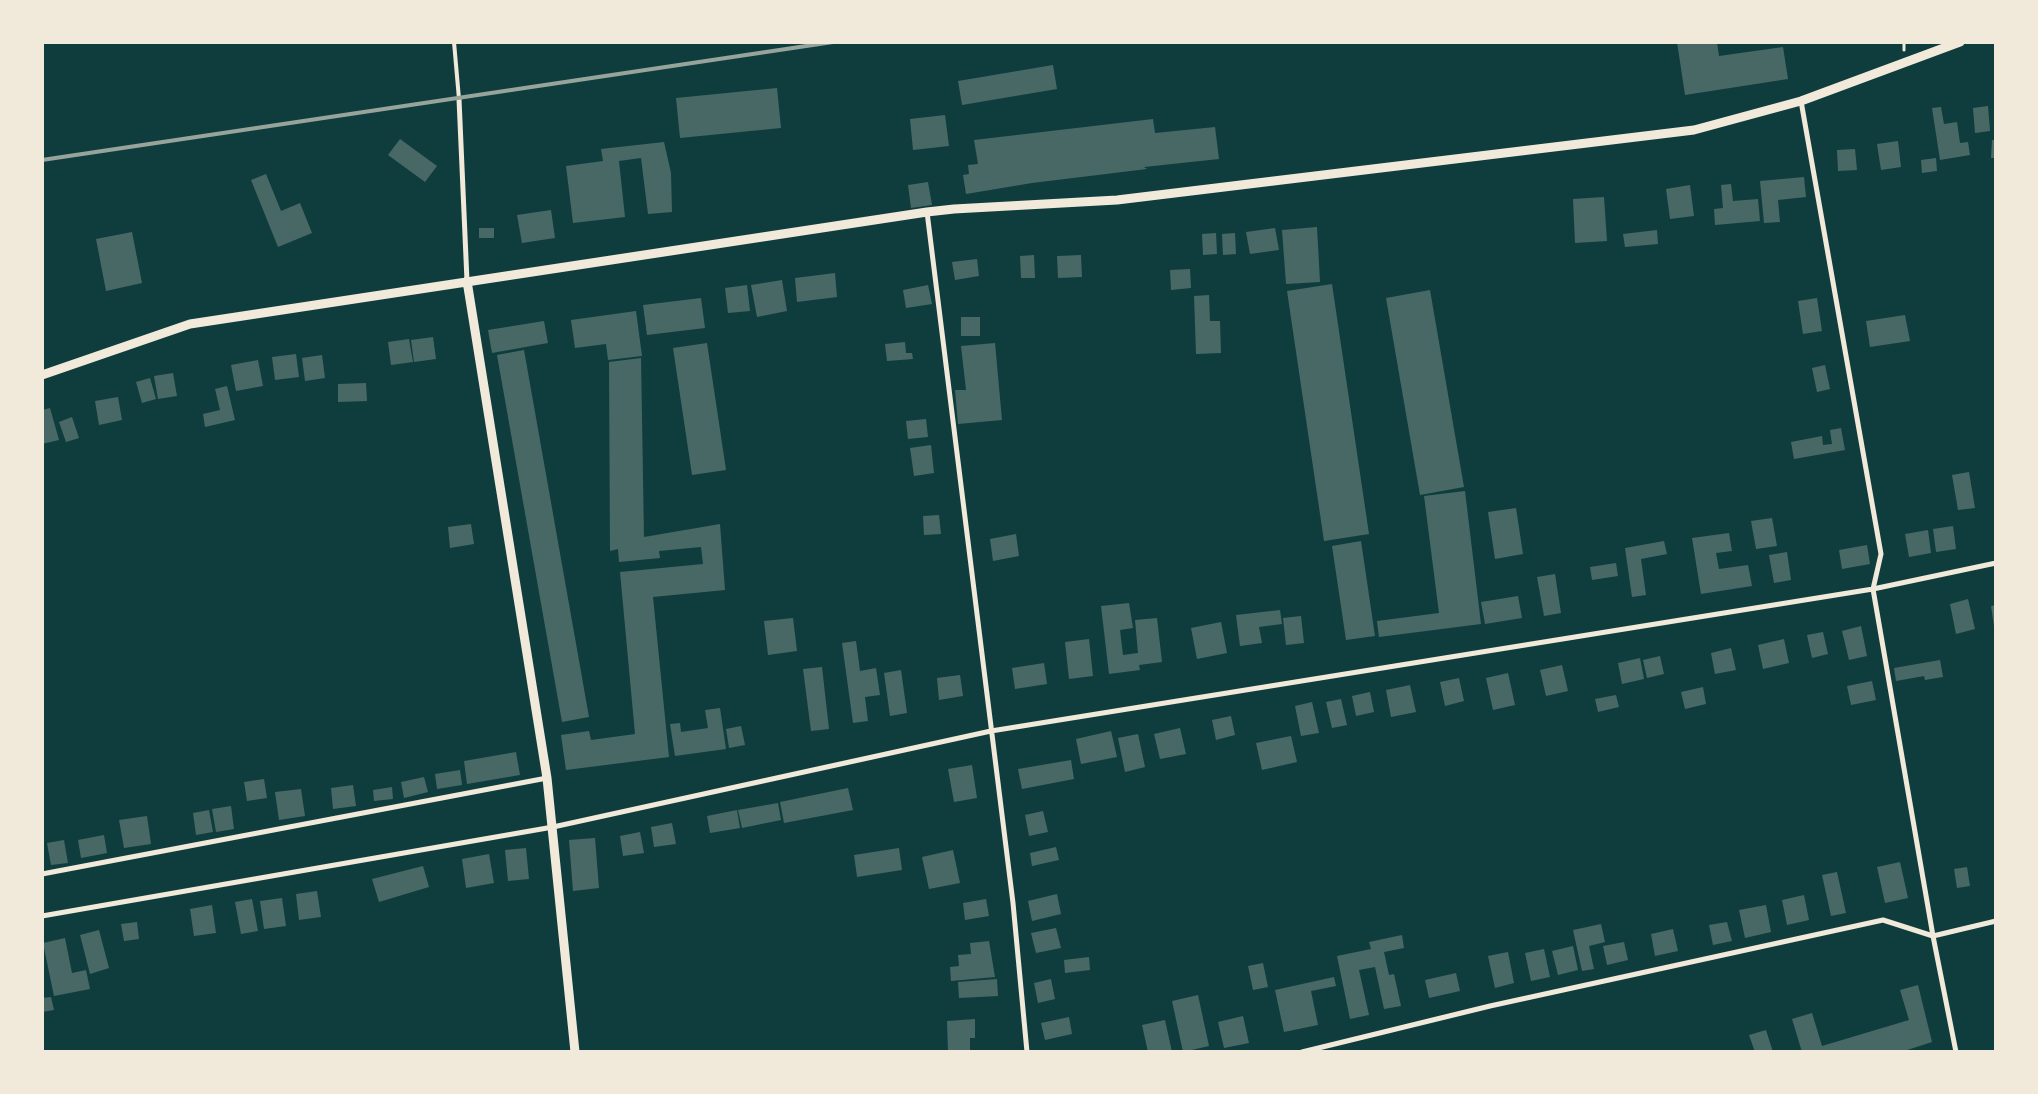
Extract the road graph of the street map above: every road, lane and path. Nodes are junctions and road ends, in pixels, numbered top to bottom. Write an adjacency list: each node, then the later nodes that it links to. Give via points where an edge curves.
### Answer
1 (454, 42): 3 (lane)
2 (1960, 42): 4 (street)
3 (459, 99): 6 (street)
4 (1801, 101): 5 (street, via 1694,130 1118,200); 9 (street, via 1881,554)
5 (927, 212): 6 (street); 10 (street)
6 (467, 280): 7 (street, via 190,324); 11 (street)
7 (42, 375)
8 (1996, 564): 9 (street)
9 (1873, 588): 10 (street); 16 (street)
10 (991, 731): 12 (street); 18 (street, via 1013,903)
11 (547, 778): 12 (street); 13 (street)
12 (553, 827): 14 (street); 17 (street)
13 (42, 874)
14 (42, 916)
15 (1996, 921): 16 (street)
16 (1933, 936): 19 (street, via 1883,920 1490,1006); 20 (street)
17 (575, 1052)
18 (1027, 1052)
19 (1302, 1052)
20 (1956, 1052)

